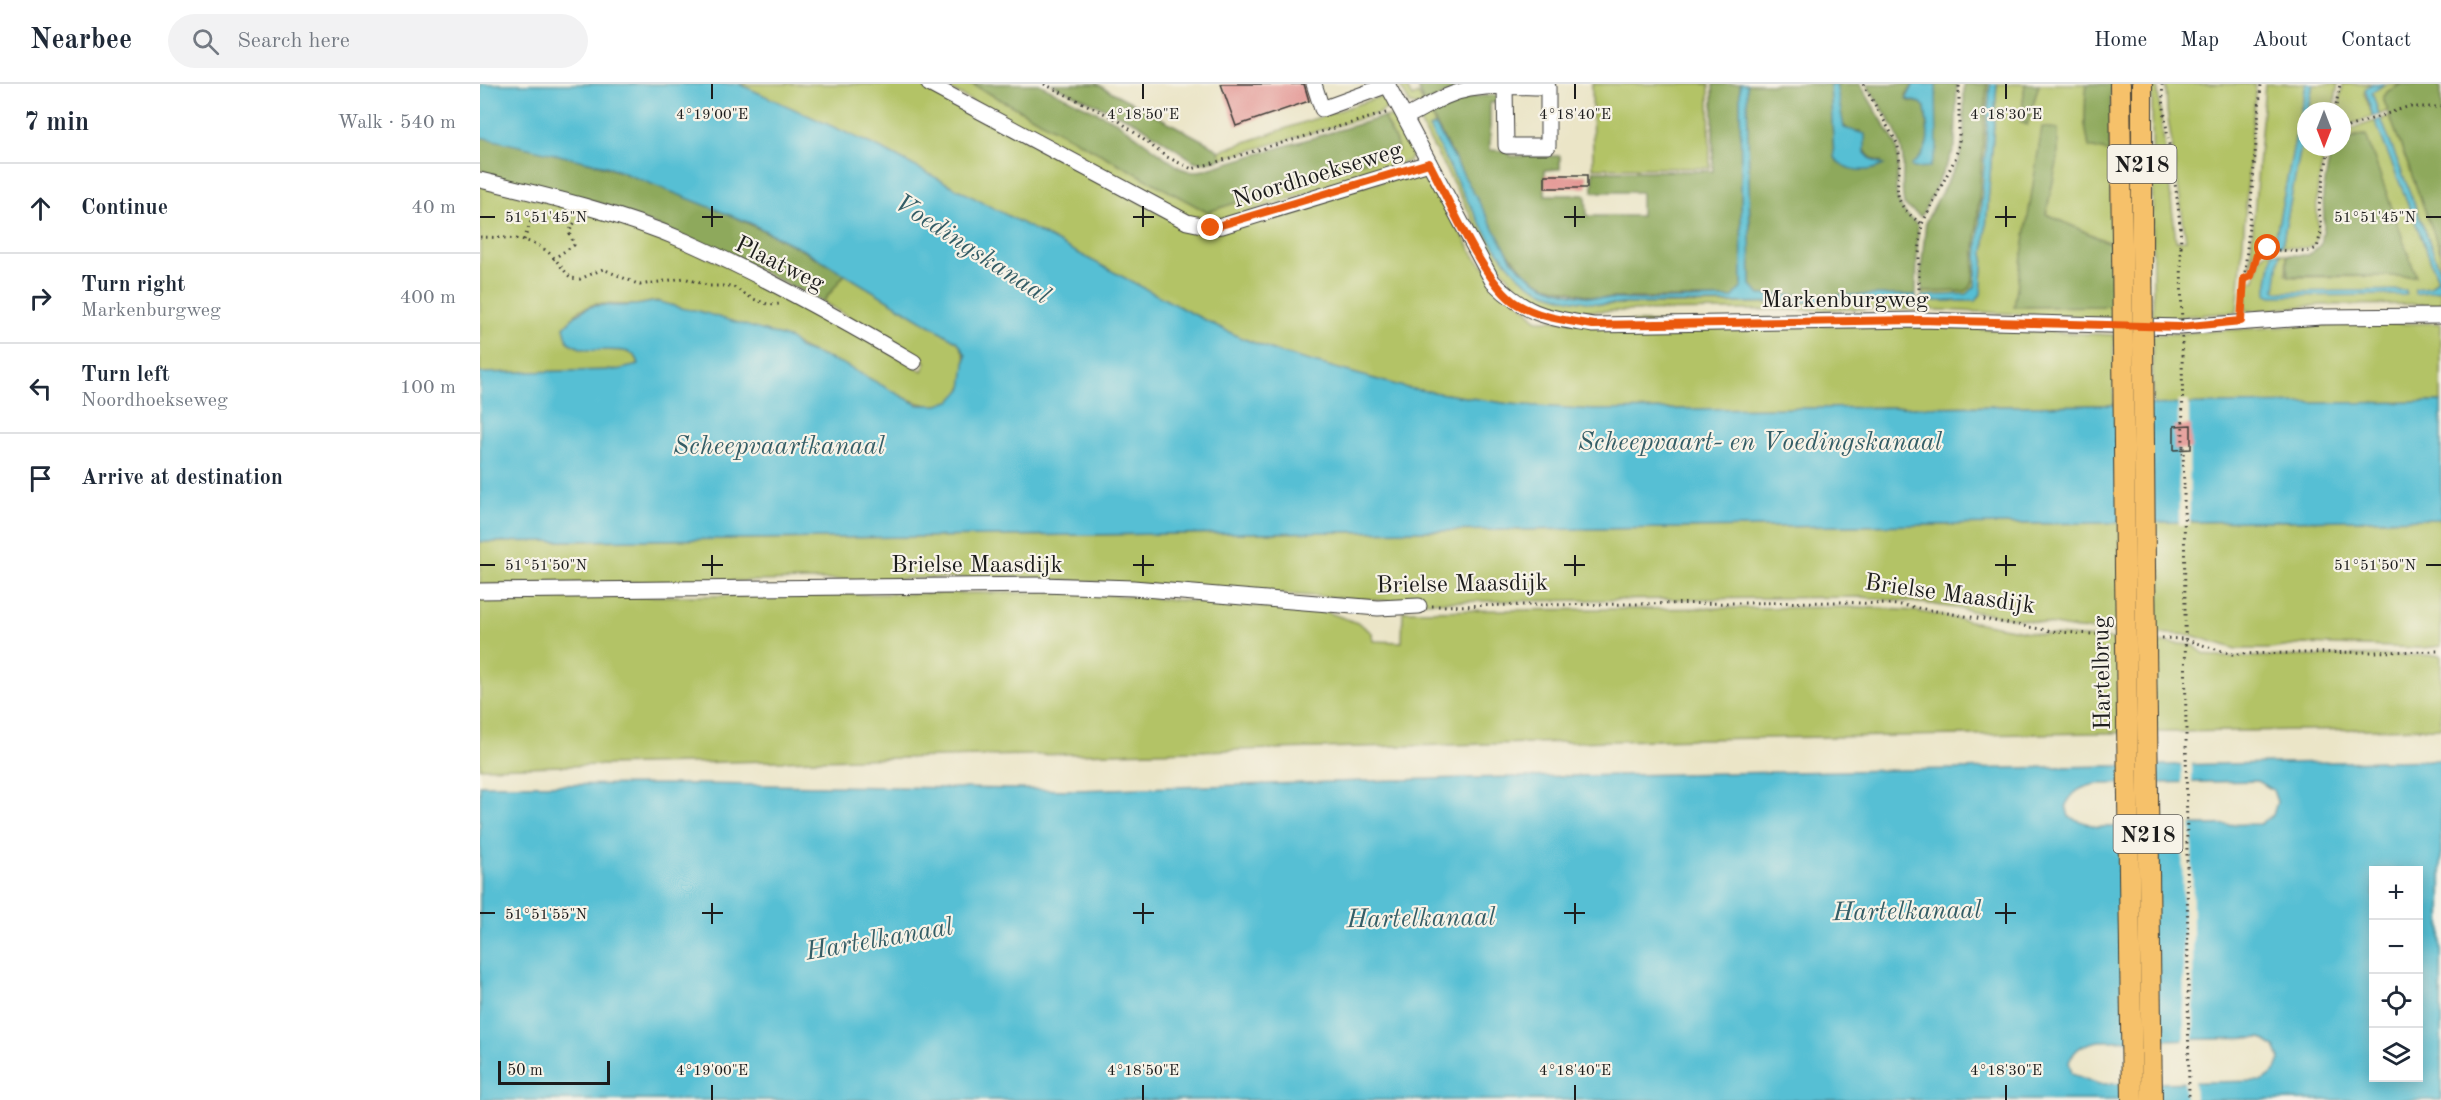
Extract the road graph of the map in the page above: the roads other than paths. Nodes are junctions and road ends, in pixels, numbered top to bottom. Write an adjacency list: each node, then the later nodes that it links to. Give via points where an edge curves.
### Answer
1 (929, 84): 8 (street, Noordhoekseweg, via 1200,226 1222,226)
2 (1314, 84): 5 (street, via 1322,109)
3 (2120, 84): 14 (main road, Hartelbrug / N218, bridge)
4 (2142, 84): 15 (main road, Hartelbrug / N218, bridge)
5 (1388, 85): 7 (street, Markenburgweg)
6 (1505, 87): 6 (street, via 1506,147 1548,146 1548,87); 7 (street, via 1459,91)
7 (1403, 113): 8 (street, Markenburgweg)
8 (1429, 163): 10 (street, Markenburgweg, via 1493,282 1515,303 1543,316 1593,325 1920,320 2180,327 2321,317)
9 (480, 180): 11 (street, Plaatweg, via 588,208 683,241 793,294)
10 (2441, 316)
11 (914, 362)
12 (480, 591): 13 (street, Brielse Maasdijk, via 1041,585 1133,588 1378,608)
13 (1419, 606)
14 (2132, 1100)
15 (2152, 1100)

